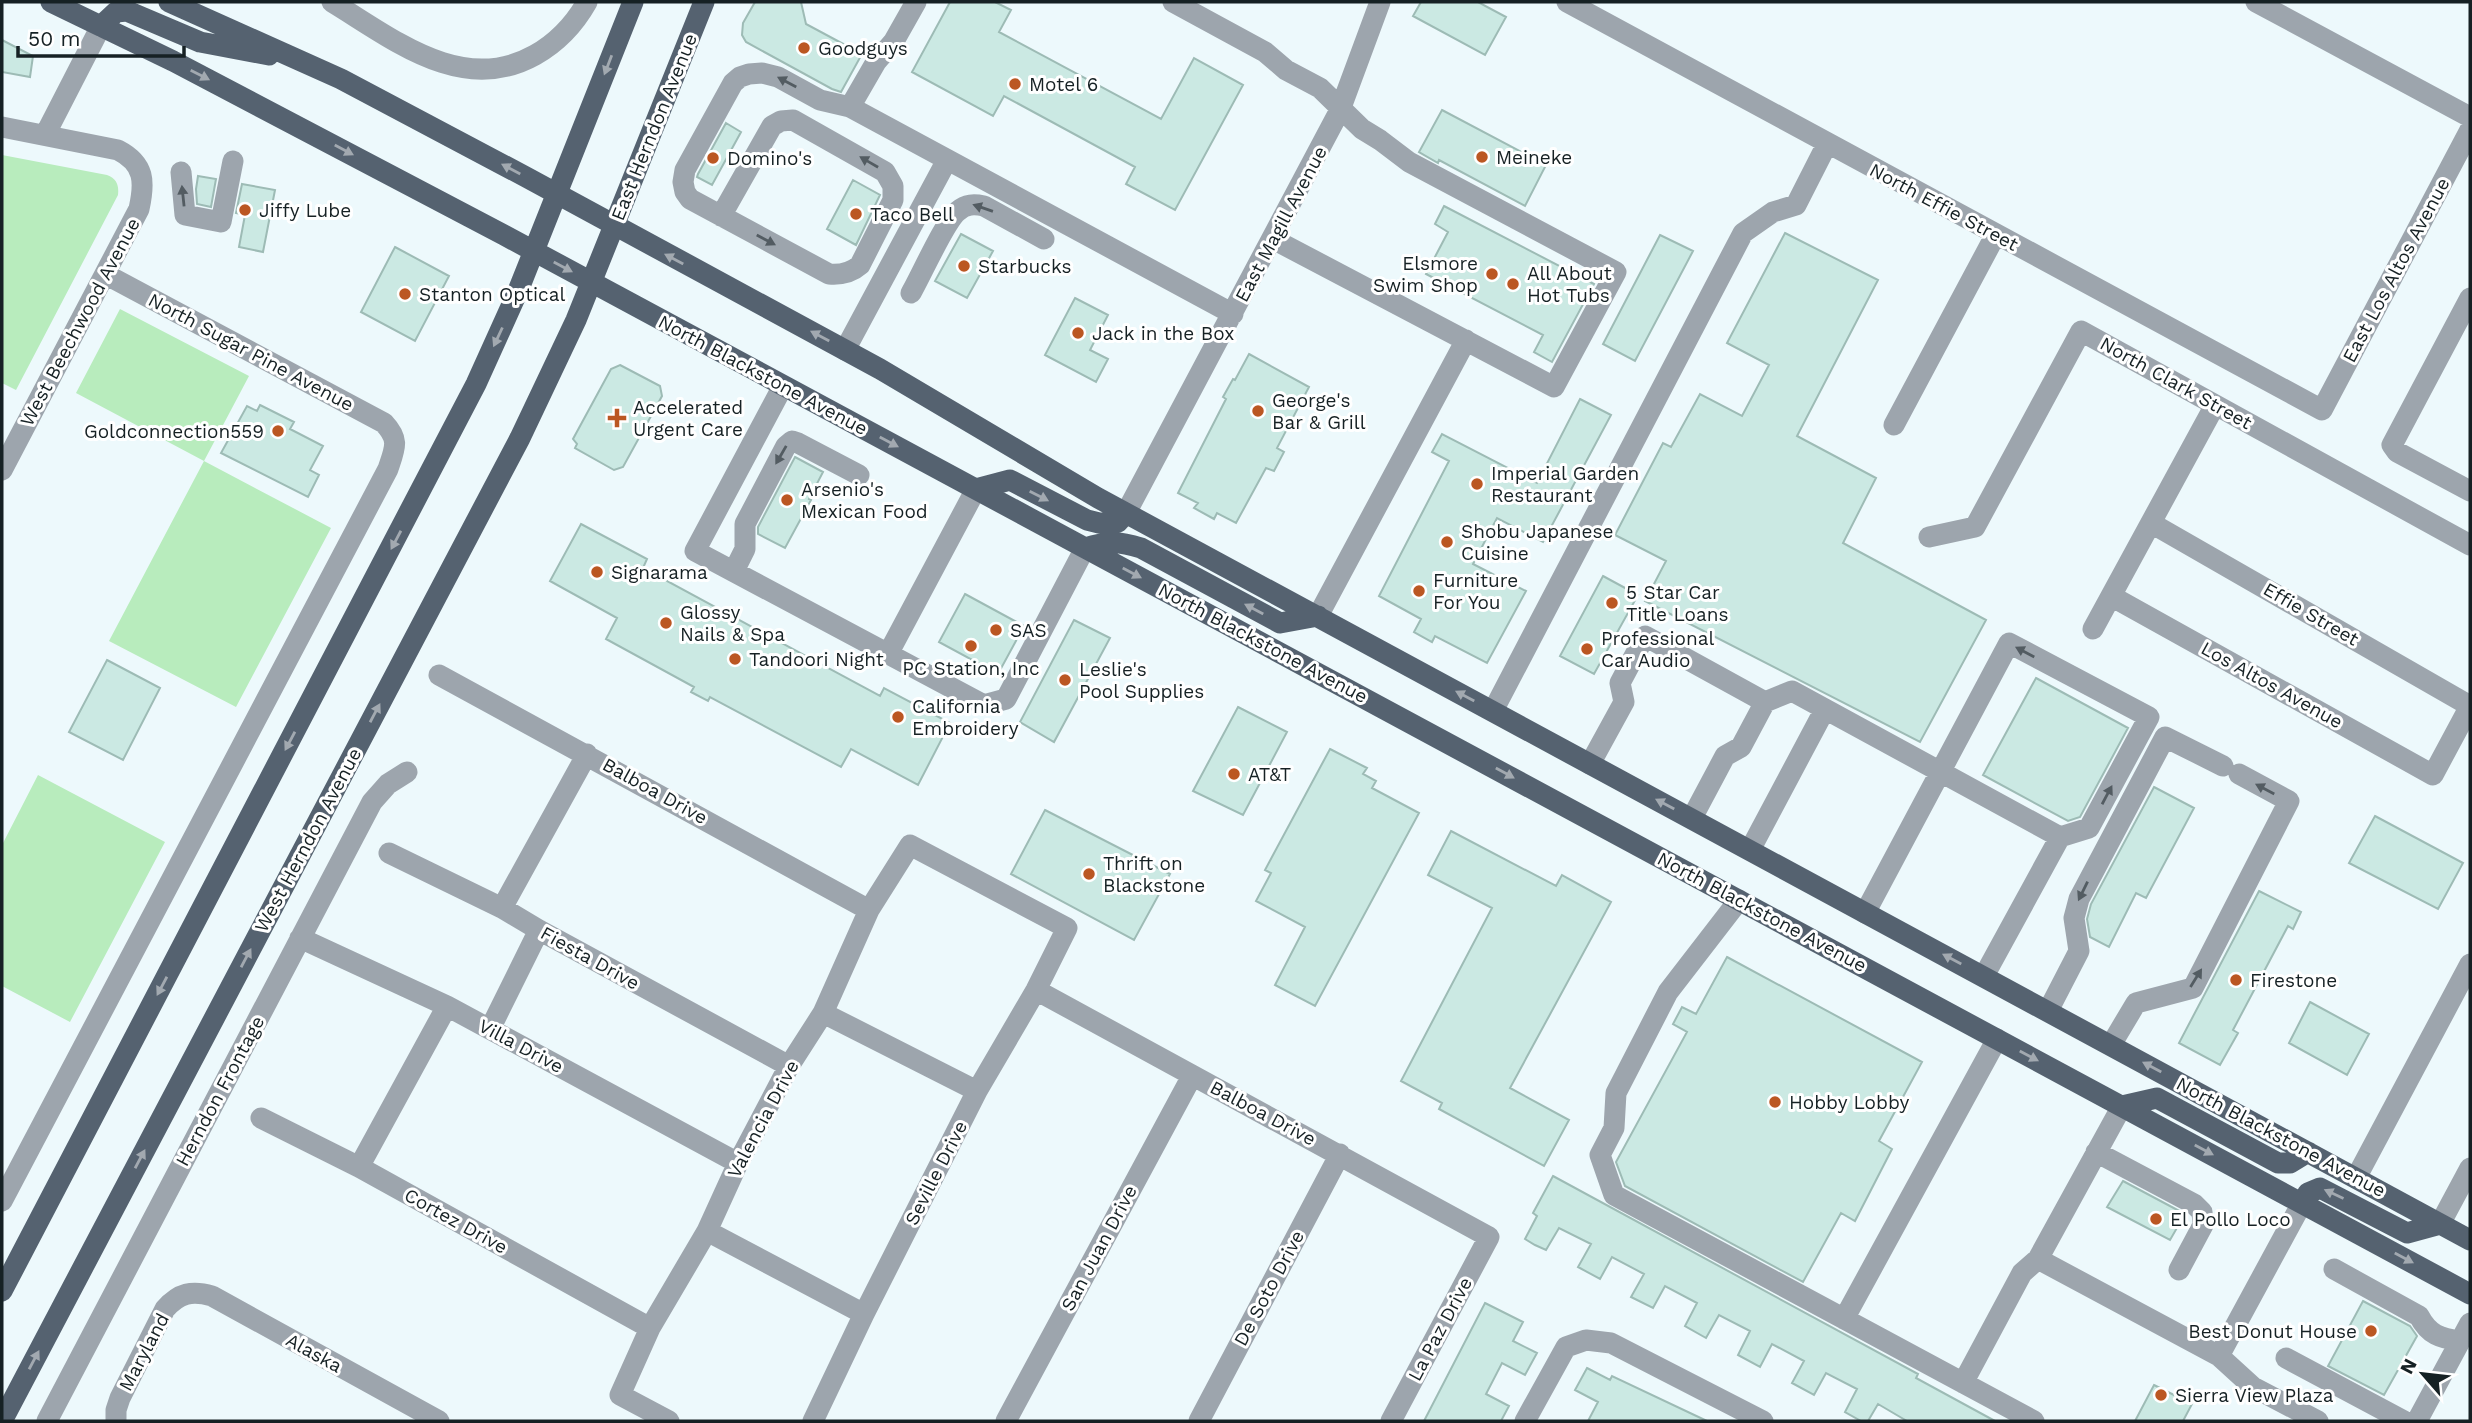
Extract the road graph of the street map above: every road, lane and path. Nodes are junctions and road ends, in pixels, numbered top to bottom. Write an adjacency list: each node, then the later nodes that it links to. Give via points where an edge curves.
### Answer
1 (51, 2): 12 (main road, North Blackstone Avenue)
2 (169, 2): 13 (main road, North Blackstone Avenue)
3 (332, 2): 11 (street, via 438,63 484,70 505,68 551,46 568,31)
4 (633, 2): 24 (main road, one-way to 24)
5 (704, 2): 26 (main road, East Herndon Avenue)
6 (916, 2): 14 (street)
7 (1173, 2): 15 (street, via 1265,52 1286,70 1320,88)
8 (1380, 2): 15 (street, East Magill Avenue)
9 (1567, 2): 20 (street, North Effie Street)
10 (2256, 2): 16 (street)
11 (586, 3)
12 (100, 26): 13 (main road, via 116,12 127,11 200,42); 19 (street); 30 (main road, North Blackstone Avenue, one-way to 30)
13 (305, 62): 24 (main road, North Blackstone Avenue, one-way to 13)
14 (850, 107): 21 (street); 25 (street, one-way to 25, via 820,100 762,73 733,83 683,176 690,199)
15 (1340, 110): 29 (street, East Magill Avenue); 37 (street, via 1409,162 1616,272 1554,387)
16 (2470, 117)
17 (2, 127): 19 (street)
18 (2470, 130): 41 (street, East Los Altos Avenue)
19 (45, 135): 32 (street, West Beechwood Avenue, via 118,150 133,158 140,170 144,191 139,209)
20 (1827, 144): 27 (street, North Effie Street); 61 (street, via 1796,205 1773,212 1743,233)
21 (947, 160): 36 (street); 38 (street)
22 (233, 161): 23 (street, one-way to 23, via 221,222 185,215)
23 (181, 172)
24 (556, 194): 26 (main road, North Blackstone Avenue); 30 (main road)
25 (721, 216): 25 (street, one-way to 25, via 830,274 838,274 860,265 893,200 893,186 885,172 793,120 776,123)
26 (614, 226): 31 (main road, East Herndon Avenue); 38 (main road, North Blackstone Avenue, one-way to 26)
27 (1996, 234): 41 (street, North Effie Street); 42 (street)
28 (1044, 239): 34 (street, one-way to 34, via 984,206 967,205 952,217)
29 (1273, 239): 36 (street, East Magill Avenue); 37 (street)
30 (534, 251): 33 (main road, North Blackstone Avenue, one-way to 33); 107 (main road, one-way to 107, via 444,448)
31 (603, 253): 33 (main road, West Herndon Avenue)
32 (105, 274): 43 (street, West Beechwood Avenue); 98 (street, North Sugar Pine Avenue, via 384,423 394,433 395,447 388,469)
33 (591, 282): 39 (main road, North Blackstone Avenue); 118 (main road, West Herndon Avenue, one-way to 33, via 520,438)
34 (911, 293)
35 (2470, 298): 46 (street, via 2392,445)
36 (1233, 314): 47 (street, East Magill Avenue)
37 (1466, 341): 54 (street)
38 (845, 350): 47 (main road, North Blackstone Avenue)
39 (783, 386): 45 (main road, North Blackstone Avenue, one-way to 45); 52 (street, via 695,551)
40 (2215, 405): 48 (street); 49 (street, North Clark Street, via 2081,331 1975,527); 50 (street, North Clark Street)
41 (2322, 410)
42 (1894, 425)
43 (2, 470)
44 (859, 475): 52 (street, one-way to 52, via 792,441 745,524 745,549)
45 (976, 489): 47 (main road, one-way to 47, via 1010,481 1099,523 1118,522); 51 (main road, North Blackstone Avenue); 56 (street)
46 (2470, 491)
47 (1126, 513): 54 (main road, North Blackstone Avenue)
48 (2151, 523): 53 (street); 59 (street, Effie Street)
49 (1929, 537)
50 (2470, 545)
51 (1085, 548): 54 (main road, one-way to 51, via 1280,623 1141,548 1107,541); 56 (street, via 1006,699 984,705); 70 (main road, North Blackstone Avenue, one-way to 70)
52 (734, 571): 56 (street)
53 (2111, 596): 55 (street); 59 (street, Los Altos Avenue, via 2433,775)
54 (1318, 616): 61 (main road, North Blackstone Avenue, one-way to 54)
55 (2093, 629)
56 (888, 654)
57 (439, 675): 62 (street, Balboa Drive)
58 (1765, 702): 60 (street, via 1792,691); 63 (street, via 1645,636 1620,683 1624,702); 66 (street, via 1741,747 1725,756)
59 (2470, 706)
60 (1825, 709): 65 (street); 68 (street)
61 (1493, 711): 63 (main road, North Blackstone Avenue)
62 (587, 754): 71 (street); 72 (street, Balboa Drive)
63 (1590, 764): 66 (main road, North Blackstone Avenue, one-way to 63)
64 (407, 772): 76 (street, Herndon Frontage, via 372,802)
65 (1941, 772): 67 (street); 67 (street, one-way to 65, via 2089,828 2148,717 2009,643); 73 (street)
66 (1692, 818): 68 (main road, North Blackstone Avenue)
67 (2060, 837): 78 (street)
68 (1750, 850): 73 (main road, North Blackstone Avenue)
69 (389, 853): 71 (street, Fiesta Drive)
70 (1739, 900): 84 (main road, North Blackstone Avenue); 111 (street, via 1668,992 1616,1093 1614,1128 1600,1155 1614,1195)
71 (502, 908): 75 (street, Fiesta Drive)
72 (869, 910): 74 (street, Valencia Drive, via 910,845); 82 (street, Valencia Drive)
73 (1866, 913): 78 (main road, North Blackstone Avenue, one-way to 73)
74 (1067, 928): 79 (street, Seville Drive)
75 (539, 930): 83 (street); 86 (street, Fiesta Drive)
76 (300, 938): 80 (street, Villa Drive); 119 (street, Herndon Frontage)
77 (2470, 964): 97 (street)
78 (1984, 976): 81 (main road, North Blackstone Avenue)
79 (1036, 990): 87 (street, Balboa Drive); 88 (street, Seville Drive)
80 (447, 1006): 83 (street, Villa Drive); 95 (street)
81 (2048, 1011): 85 (main road, North Blackstone Avenue); 85 (street, one-way to 81, via 2136,1003 2193,988 2289,802 2165,737 2079,899 2074,918 2079,951)
82 (823, 1013): 86 (street, Valencia Drive); 88 (street)
83 (490, 1028): 94 (street, Villa Drive)
84 (1997, 1039): 89 (main road, North Blackstone Avenue, one-way to 89); 111 (street)
85 (2111, 1045): 92 (main road, North Blackstone Avenue, one-way to 85)
86 (789, 1066): 94 (street, Valencia Drive)
87 (1192, 1076): 93 (street, Balboa Drive); 124 (street, San Juan Drive)
88 (977, 1091): 110 (street, Seville Drive)
89 (2122, 1106): 91 (street); 92 (main road, via 2157,1098 2278,1163 2290,1164); 99 (main road, North Blackstone Avenue, one-way to 99)
90 (261, 1118): 95 (street, Cortez Drive)
91 (2096, 1152): 104 (street); 106 (street, via 2202,1212 2203,1225)
92 (2308, 1152): 97 (main road, North Blackstone Avenue)
93 (1340, 1154): 102 (street, Balboa Drive); 125 (street, De Soto Drive)
94 (738, 1163): 101 (street, Valencia Drive)
95 (359, 1167): 112 (street, Cortez Drive)
96 (2470, 1168): 100 (street)
97 (2356, 1178): 100 (main road, North Blackstone Avenue)
98 (2, 1201)
99 (2302, 1203): 100 (main road, one-way to 99, via 2407,1233 2320,1188 2308,1193); 109 (main road, North Blackstone Avenue, one-way to 109); 114 (street)
100 (2440, 1224): 103 (main road, North Blackstone Avenue)
101 (707, 1231): 110 (street); 112 (street, Valencia Drive)
102 (1489, 1237): 126 (street, La Paz Drive)
103 (2470, 1240)
104 (2038, 1259): 114 (street); 116 (street, via 2022,1273)
105 (2334, 1269): 113 (street, via 2419,1316 2436,1336)
106 (2179, 1270)
107 (2, 1291)
108 (186, 1293): 120 (street, Maryland, via 165,1309 120,1398); 121 (street, Alaska, via 212,1296)
109 (2470, 1294)
110 (864, 1314): 123 (street, Seville Drive)
111 (1844, 1319): 116 (street)
112 (650, 1328): 122 (street, Valencia Drive, via 620,1395)
113 (2465, 1332): 131 (street)
114 (2219, 1356): 129 (street, via 2253,1387)
115 (2286, 1358): 130 (street)
116 (1963, 1383): 128 (street)
117 (1755, 1419): 127 (street, via 1611,1343 1586,1340 1566,1347)
118 (2, 1420)
119 (47, 1421)
120 (116, 1421)
121 (439, 1421)
122 (669, 1421)
123 (814, 1421)
124 (1006, 1421)
125 (1199, 1421)
126 (1391, 1421)
127 (1525, 1421)
128 (2034, 1421)
129 (2318, 1421)
130 (2404, 1421)
131 (2417, 1421)

